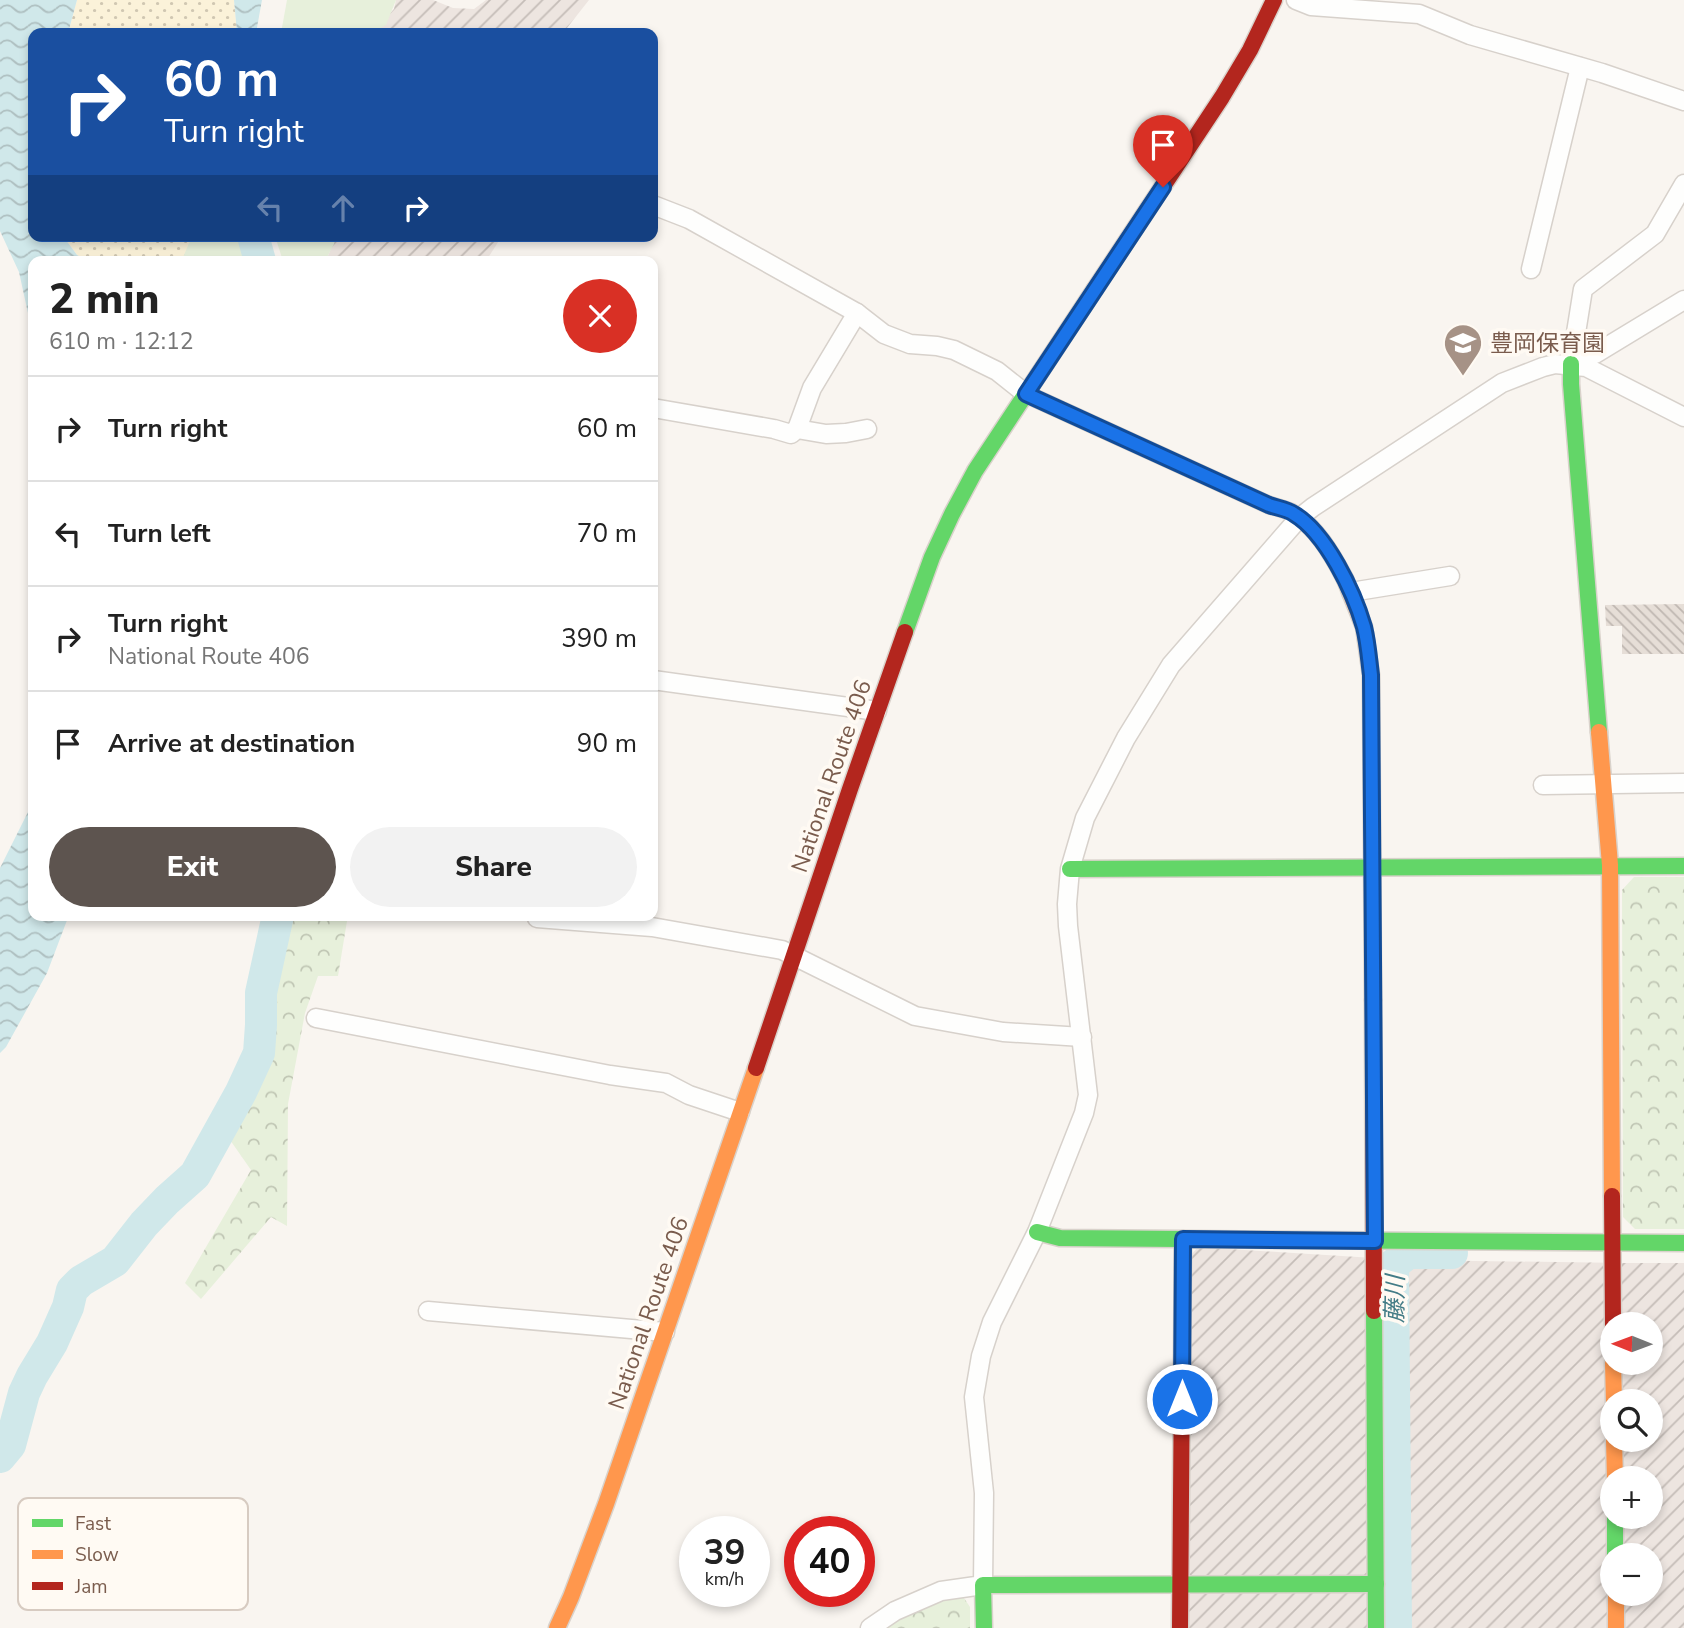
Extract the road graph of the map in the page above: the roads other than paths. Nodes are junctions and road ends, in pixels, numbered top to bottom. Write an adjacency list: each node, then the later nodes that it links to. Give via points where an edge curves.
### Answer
1 (1274, 0): 11 (main road, National Route 406, via 1222,97)
2 (1296, 0): 3 (street, via 1311,6 1419,14 1470,35)
3 (1580, 67): 4 (street); 7 (street)
4 (1684, 101)
5 (1684, 184): 10 (street, via 1654,234 1583,289)
6 (658, 207): 9 (street, via 689,219)
7 (1531, 269)
8 (1684, 300): 10 (street)
9 (857, 313): 11 (street, via 898,340 954,350 986,365); 14 (street, via 812,388)
10 (1571, 364): 13 (street, via 1586,367); 16 (street, via 1543,367 1502,383); 21 (main road)
11 (1026, 394): 16 (main road); 20 (main road, National Route 406, via 952,514)
12 (658, 409): 14 (street, via 792,435)
13 (1684, 417)
14 (797, 429): 15 (street, via 826,434)
15 (867, 429)
16 (1299, 518): 18 (main road, via 1329,551); 27 (street, via 1171,665 1126,738 1086,818)
17 (1450, 576): 18 (street)
18 (1351, 593): 26 (main road, via 1364,628 1371,675)
19 (658, 681): 20 (street)
20 (877, 711): 29 (main road, National Route 406)
21 (1603, 783): 22 (street); 23 (street); 24 (main road)
22 (1684, 783)
23 (1543, 785)
24 (1610, 865): 25 (main road); 26 (main road); 36 (main road)
25 (1684, 866)
26 (1372, 868): 27 (main road); 35 (main road)
27 (1070, 869): 31 (street, via 1068,926)
28 (575, 921): 29 (street, via 652,927)
29 (795, 956): 31 (street, via 915,1016 1003,1032); 32 (main road, National Route 406)
30 (316, 1018): 32 (street, via 666,1083)
31 (1082, 1038): 33 (street, via 1088,1095 1084,1113)
32 (740, 1112): 40 (main road, National Route 406)
33 (1037, 1231): 34 (main road, via 1060,1238); 42 (street, via 992,1322 974,1397 984,1493)
34 (1183, 1239): 35 (main road); 43 (main road)
35 (1375, 1241): 36 (main road); 41 (main road)
36 (1612, 1243): 37 (main road); 39 (main road)
37 (1684, 1243)
38 (428, 1311): 40 (street)
39 (1613, 1312)
40 (665, 1332): 45 (main road, National Route 406)
41 (1376, 1584): 43 (main road); 49 (main road)
42 (983, 1585): 43 (main road); 46 (street, via 941,1591 895,1611); 47 (main road)
43 (1180, 1585): 48 (main road)
44 (1616, 1606): 50 (main road)
45 (557, 1628)
46 (870, 1628)
47 (984, 1628)
48 (1181, 1628)
49 (1376, 1628)
50 (1616, 1628)

